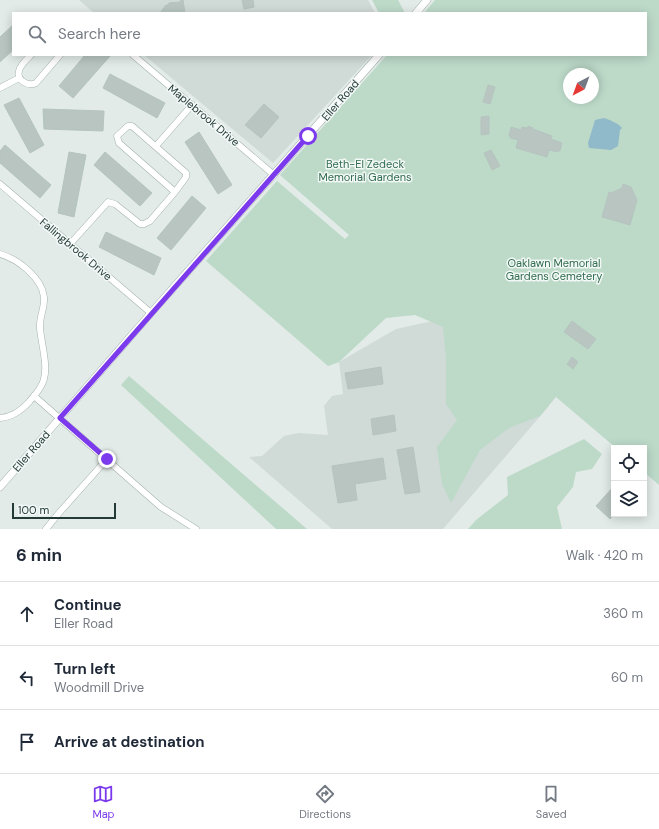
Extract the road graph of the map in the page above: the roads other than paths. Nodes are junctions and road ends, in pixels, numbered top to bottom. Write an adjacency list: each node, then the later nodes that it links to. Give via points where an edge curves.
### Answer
1 (427, 0): 2 (street)
2 (417, 12)
3 (30, 56): 7 (street, via 19,69)
4 (58, 56): 7 (street, via 36,83 28,84)
5 (134, 56): 9 (street, Maplebrook Drive)
6 (378, 56): 11 (street, Eller Road)
7 (19, 78): 8 (street)
8 (0, 88)
9 (192, 105): 10 (street); 11 (street, Maplebrook Drive)
10 (156, 146): 13 (street, via 186,175); 13 (street, via 132,126 128,126 117,136 119,143)
11 (274, 175): 16 (street, Eller Road)
12 (0, 184): 14 (street, Fallingbrook Drive)
13 (175, 192): 14 (street, via 150,221 144,224 136,222 115,204 108,202)
14 (70, 244): 16 (street, Fallingbrook Drive)
15 (0, 254): 17 (street, via 19,263 39,283 44,298 39,326 45,371 43,383)
16 (151, 313): 19 (street, Eller Road)
17 (34, 396): 18 (street, via 17,412); 19 (street)
18 (0, 418)
19 (60, 418): 20 (street); 21 (street, Eller Road)
20 (107, 459): 22 (street); 23 (street, via 161,507)
21 (0, 487)
22 (46, 529)
23 (196, 529)

